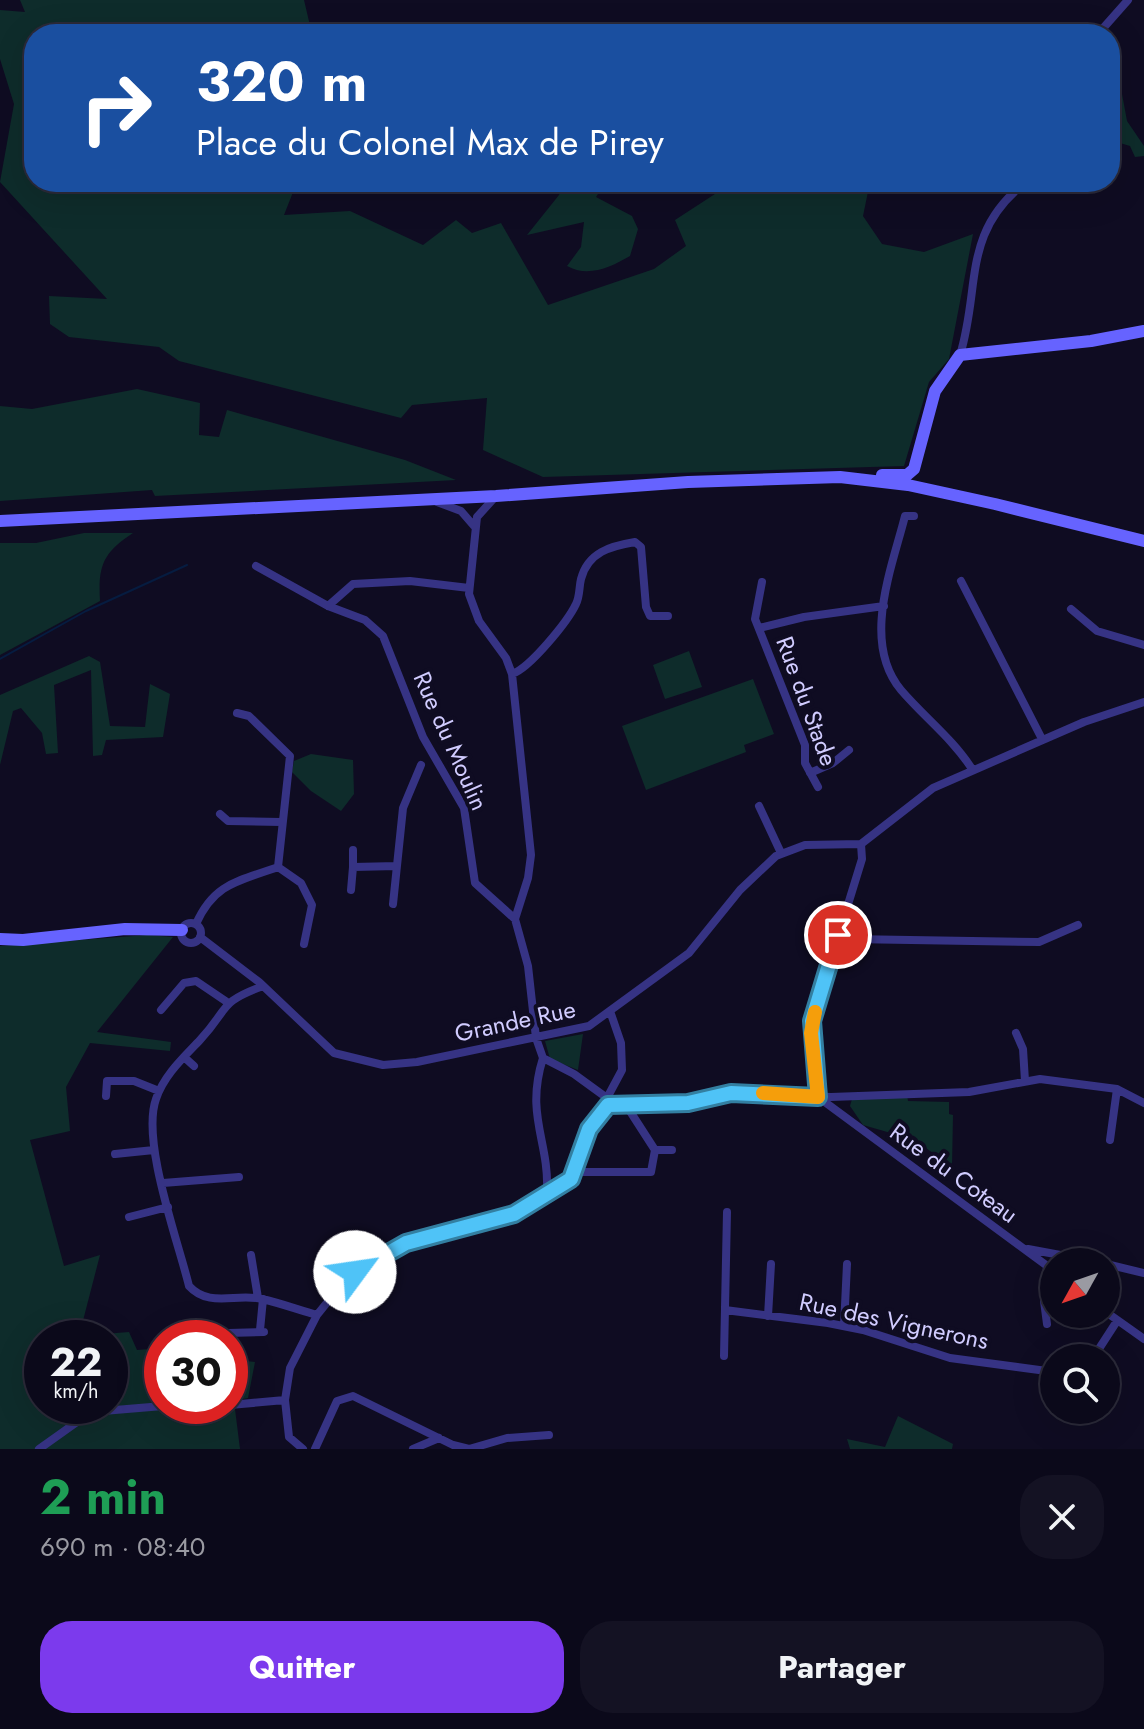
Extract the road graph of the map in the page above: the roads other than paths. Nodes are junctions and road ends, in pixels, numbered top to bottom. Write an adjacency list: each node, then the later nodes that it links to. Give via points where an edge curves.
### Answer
1 (1128, 0): 2 (street)
2 (1107, 24)
3 (1013, 192): 5 (street, via 980,242)
4 (1144, 331): 5 (main road)
5 (960, 355): 6 (main road, via 935,391 910,473)
6 (840, 477): 8 (main road); 13 (main road, via 908,485)
7 (481, 496): 8 (main road); 9 (main road); 12 (street, via 474,509)
8 (496, 496): 12 (street, via 479,512)
9 (424, 499): 11 (main road); 12 (street, via 461,511)
10 (914, 516): 19 (street, via 905,516)
11 (0, 521)
12 (474, 528): 17 (street)
13 (1144, 541)
14 (256, 566): 18 (street, Rue du Moulin)
15 (961, 581): 27 (street)
16 (762, 582): 22 (street, via 755,610)
17 (469, 588): 18 (street, via 410,581 353,584); 24 (street, via 479,621)
18 (328, 606): 44 (street, Rue du Moulin, via 365,620 383,636 423,737 464,808 475,883)
19 (884, 606): 22 (street); 30 (street, via 883,647 894,680)
20 (1071, 609): 23 (street, via 1097,631)
21 (668, 616): 24 (street, via 650,616 646,607 641,547 635,542 611,546 585,567 570,613 537,654)
22 (759, 628): 31 (street, Rue du Stade, via 805,745)
23 (1144, 645)
24 (512, 674): 44 (street, via 531,855)
25 (1144, 702): 27 (street)
26 (237, 713): 35 (street, via 249,716 290,756)
27 (1042, 739): 30 (street)
28 (849, 750): 31 (street)
29 (421, 765): 39 (street, via 403,808)
30 (972, 769): 36 (street, via 924,793)
31 (810, 773): 32 (street, Rue du Stade)
32 (818, 787)
33 (759, 806): 38 (street)
34 (220, 814): 35 (street, via 228,821)
35 (281, 822): 40 (street)
36 (861, 844): 38 (street, Grande Rue, via 805,845); 48 (street, via 862,859)
37 (353, 850): 41 (street)
38 (781, 853): 55 (street, Grande Rue, via 740,890 701,942)
39 (397, 866): 41 (street); 43 (street)
40 (278, 867): 45 (street, via 220,890 205,903); 51 (street, via 301,883 312,905)
41 (353, 867): 42 (street)
42 (351, 890)
43 (393, 904)
44 (515, 919): 57 (street, via 528,966)
45 (196, 924): 47 (street, via 187,923); 49 (street)
46 (1078, 925): 48 (street, via 1039,942)
47 (182, 930): 49 (street, via 190,942); 50 (main road, via 94,930)
48 (838, 935): 61 (street, via 812,1021)
49 (200, 937): 52 (street, Grande Rue)
50 (0, 939)
51 (304, 944)
52 (263, 986): 53 (street); 57 (street, Grande Rue, via 321,1045 368,1063 417,1062)
53 (227, 1002): 54 (street, via 196,981 184,983); 58 (street)
54 (161, 1010)
55 (610, 1011): 57 (street, Grande Rue, via 589,1026); 67 (street, via 621,1043 622,1070)
56 (1016, 1033): 62 (street)
57 (536, 1038): 59 (street)
58 (184, 1057): 60 (street); 64 (street)
59 (543, 1058): 67 (street, via 574,1074); 79 (street, via 535,1101)
60 (194, 1066)
61 (816, 1077): 66 (street); 68 (street, Rue du Coteau)
62 (1025, 1081): 63 (street, via 1057,1079); 68 (street, via 969,1092)
63 (1117, 1089): 69 (street); 71 (street)
64 (159, 1091): 65 (street, via 134,1081 107,1081); 72 (street)
65 (106, 1096)
66 (818, 1097): 68 (street); 70 (street, via 731,1093 681,1103)
67 (607, 1101): 70 (street); 76 (street, via 589,1129)
68 (831, 1102): 83 (street, Rue du Coteau)
69 (1144, 1103)
70 (626, 1105): 73 (street)
71 (1110, 1140)
72 (154, 1150): 75 (street); 78 (street)
73 (655, 1150): 74 (street); 76 (street, via 651,1172)
74 (672, 1150)
75 (115, 1154)
76 (576, 1172): 79 (street)
77 (239, 1177): 78 (street)
78 (163, 1183): 80 (street)
79 (547, 1190): 93 (street, via 514,1214 388,1252 355,1272)
80 (168, 1207): 82 (street); 91 (street, via 189,1286 198,1296)
81 (727, 1212): 92 (street)
82 (129, 1217)
83 (1023, 1248): 84 (street); 86 (street, Rue du Coteau)
84 (1040, 1251)
85 (251, 1255): 91 (street)
86 (1040, 1260)
87 (771, 1264): 94 (street)
88 (847, 1264): 96 (street)
89 (1120, 1267): 90 (street)
90 (1144, 1273)
91 (260, 1298): 93 (street); 97 (street, via 262,1331)
92 (725, 1310): 94 (street, Rue des Vignerons); 99 (street)
93 (317, 1315): 101 (street, via 290,1368)
94 (768, 1316): 96 (street, Rue des Vignerons)
95 (1120, 1323): 98 (street)
96 (844, 1326): 100 (street, Rue des Vignerons, via 950,1358)
97 (248, 1332)
98 (1144, 1339)
99 (724, 1356)
100 (1040, 1370)
101 (285, 1400): 102 (street); 107 (street, via 289,1437)
102 (248, 1403)
103 (144, 1408): 106 (street, via 91,1412)
104 (549, 1435): 105 (street, via 507,1438 469,1449)
105 (439, 1438): 108 (street, via 353,1396 337,1401); 109 (street)
106 (39, 1449)
107 (303, 1449)
108 (315, 1449)
109 (413, 1449)

